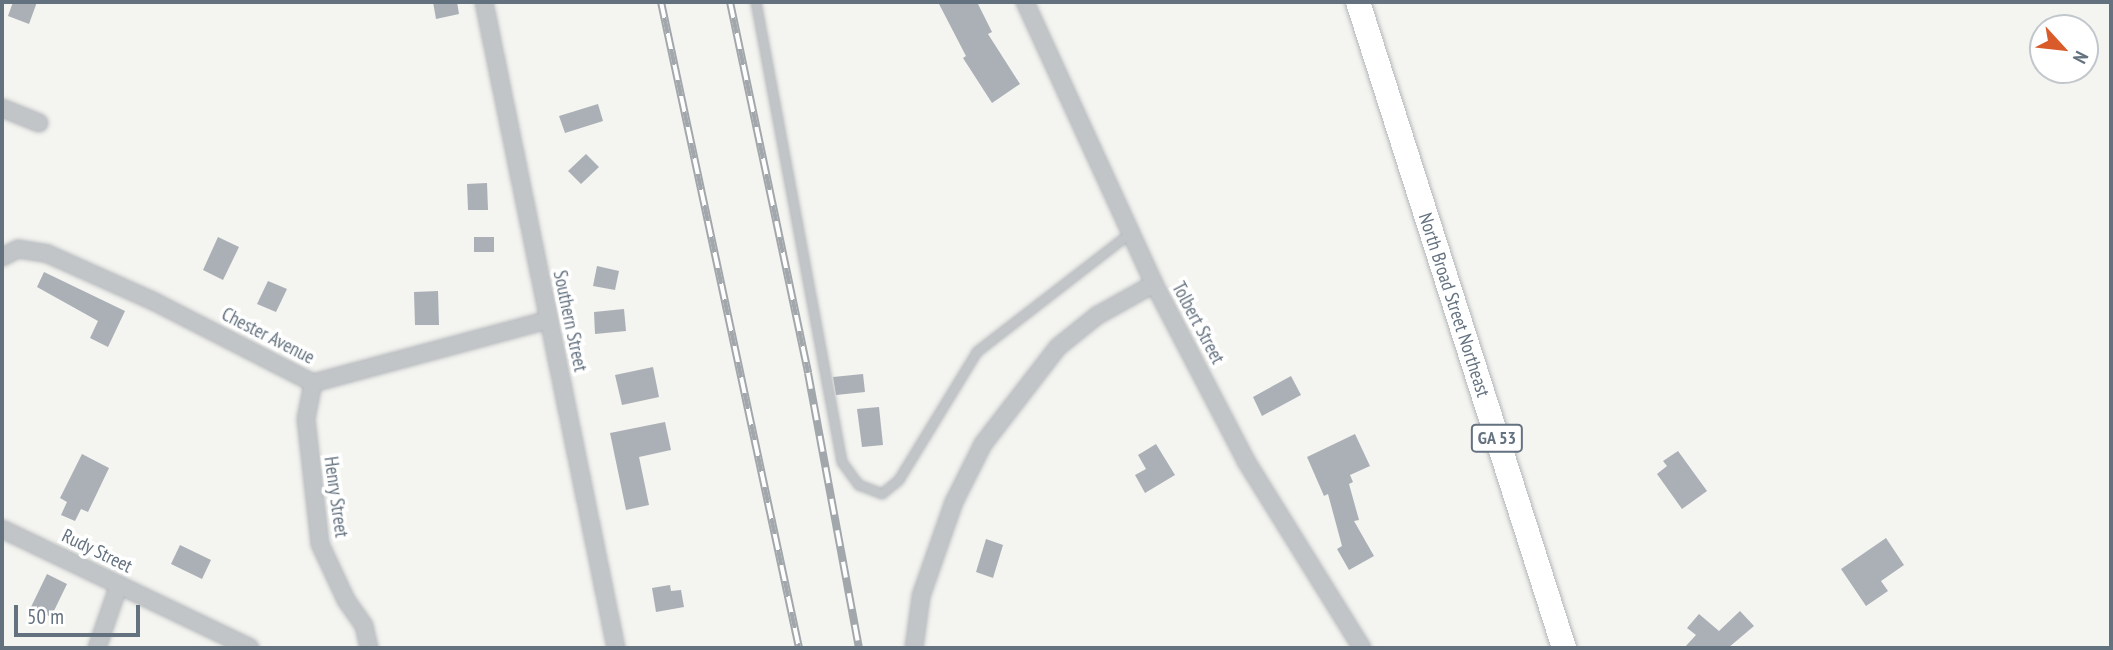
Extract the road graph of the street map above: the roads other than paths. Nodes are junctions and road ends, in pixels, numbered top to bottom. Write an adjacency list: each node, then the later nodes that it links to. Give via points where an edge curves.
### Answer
1 (484, 2): 10 (street, Southern Street)
2 (757, 2): 7 (lane, via 842,462 859,485 882,494 899,480 977,352)
3 (1025, 2): 7 (street, Tolbert Street)
4 (1358, 2): 20 (main road, North Broad Street Northeast / GA 53)
5 (2, 108): 6 (street)
6 (38, 123)
7 (1132, 232): 9 (street, Tolbert Street)
8 (2, 257): 11 (street, Chester Avenue, via 18,249 48,254 153,301)
9 (1154, 284): 18 (street, via 1098,315 1058,347 983,444 954,502 920,596); 19 (street, Tolbert Street, via 1246,461)
10 (548, 320): 11 (street, Chester Avenue); 17 (street, Southern Street)
11 (313, 383): 16 (street, Henry Street, via 306,419 320,544 341,592 364,626)
12 (2, 529): 13 (street, Rudy Street)
13 (119, 585): 14 (street); 15 (street, Rudy Street)
14 (97, 648)
15 (250, 648)
16 (369, 648)
17 (616, 648)
18 (914, 648)
19 (1362, 648)
20 (1564, 648)

